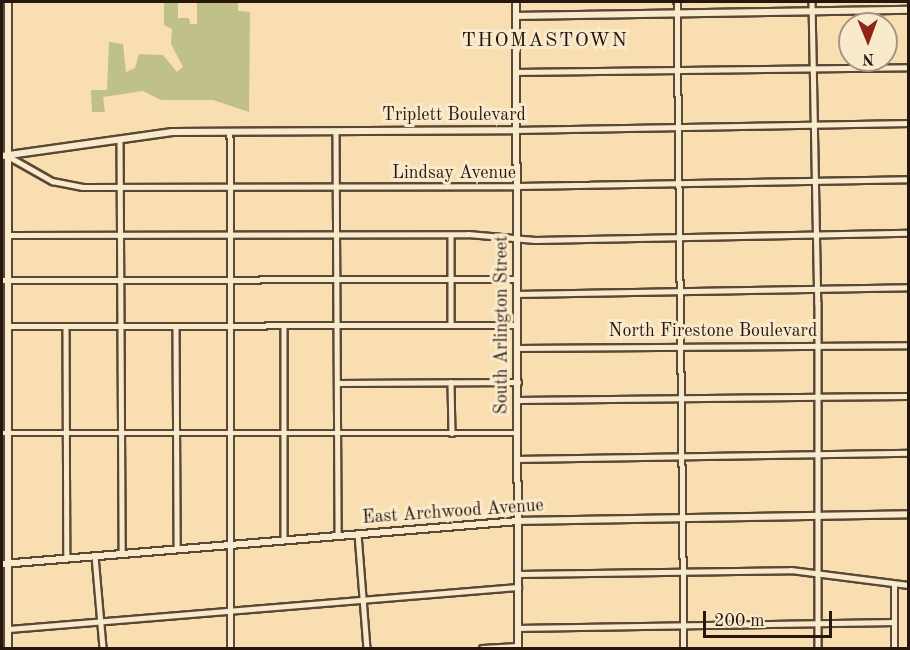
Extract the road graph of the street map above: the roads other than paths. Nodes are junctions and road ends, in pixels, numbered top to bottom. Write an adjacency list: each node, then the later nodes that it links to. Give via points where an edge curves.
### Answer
1 (8, 2): 20 (main road)
2 (516, 2): 8 (main road, South Arlington Street)
3 (677, 2): 7 (street)
4 (812, 2): 6 (street)
5 (909, 10): 6 (main road)
6 (812, 11): 7 (main road); 10 (street)
7 (677, 14): 8 (main road); 11 (street)
8 (516, 16): 12 (main road, South Arlington Street)
9 (909, 67): 10 (street)
10 (813, 69): 11 (street); 14 (street)
11 (678, 71): 12 (street); 15 (street)
12 (517, 72): 16 (main road, South Arlington Street)
13 (909, 123): 14 (street, Triplett Boulevard)
14 (814, 125): 15 (street, Triplett Boulevard); 22 (street)
15 (680, 127): 16 (street, Triplett Boulevard); 23 (street)
16 (516, 130): 18 (main road, Triplett Boulevard); 25 (main road, South Arlington Street)
17 (230, 131): 18 (main road, Triplett Boulevard); 19 (main road, Triplett Boulevard); 27 (street)
18 (336, 131): 24 (street)
19 (119, 138): 20 (main road, Triplett Boulevard); 26 (street)
20 (5, 156): 26 (street, Lindsay Avenue, via 62,185); 29 (main road)
21 (909, 179): 22 (street, Lindsay Avenue)
22 (815, 181): 23 (street, Lindsay Avenue); 34 (street)
23 (680, 183): 25 (street, Lindsay Avenue); 35 (street)
24 (336, 186): 25 (street, Lindsay Avenue); 27 (street, Lindsay Avenue); 32 (street)
25 (517, 186): 36 (main road, South Arlington Street)
26 (121, 187): 27 (street, Lindsay Avenue); 30 (street)
27 (230, 187): 31 (street)
28 (909, 233): 34 (street)
29 (8, 235): 30 (street); 40 (main road)
30 (121, 235): 31 (street); 41 (street)
31 (230, 235): 32 (street); 42 (street)
32 (337, 235): 33 (street); 37 (street)
33 (451, 235): 36 (street); 38 (street)
34 (816, 235): 35 (street); 44 (street)
35 (681, 237): 36 (street); 45 (street)
36 (517, 239): 39 (main road, South Arlington Street)
37 (337, 279): 38 (street); 42 (street); 47 (street)
38 (451, 279): 39 (street); 48 (street)
39 (517, 279): 46 (main road, South Arlington Street)
40 (5, 280): 41 (street); 50 (main road)
41 (121, 280): 42 (street); 52 (street)
42 (230, 280): 54 (street)
43 (909, 287): 44 (street)
44 (817, 288): 45 (street); 56 (street)
45 (683, 291): 46 (street); 58 (street)
46 (518, 294): 49 (main road, South Arlington Street)
47 (337, 325): 48 (street); 55 (street); 62 (street)
48 (451, 325): 49 (street)
49 (517, 325): 59 (main road, South Arlington Street)
50 (8, 326): 51 (street); 69 (main road)
51 (66, 326): 52 (street); 74 (street)
52 (121, 326): 53 (street); 75 (street)
53 (176, 326): 54 (street); 70 (street)
54 (230, 326): 55 (street); 71 (street)
55 (284, 326): 72 (street)
56 (818, 345): 57 (street, North Firestone Boulevard); 58 (street, North Firestone Boulevard); 64 (street)
57 (909, 345)
58 (683, 346): 59 (street, North Firestone Boulevard); 65 (street)
59 (518, 348): 61 (main road, South Arlington Street)
60 (451, 382): 61 (street); 62 (street); 67 (street)
61 (518, 382): 66 (main road, South Arlington Street)
62 (337, 383): 73 (street)
63 (909, 396): 64 (street)
64 (818, 397): 65 (street); 77 (street)
65 (683, 398): 66 (street); 78 (street)
66 (518, 400): 68 (main road, South Arlington Street)
67 (452, 433): 68 (street); 73 (street)
68 (517, 433): 79 (main road, South Arlington Street)
69 (5, 434): 74 (street); 92 (main road)
70 (177, 434): 71 (street); 75 (street); 88 (street)
71 (231, 434): 72 (street); 87 (street)
72 (284, 434): 73 (street); 86 (street)
73 (337, 434): 85 (street)
74 (66, 435): 75 (street); 91 (street)
75 (121, 435): 89 (street)
76 (909, 453): 77 (street)
77 (818, 454): 78 (street); 81 (street)
78 (683, 456): 79 (street); 82 (street)
79 (518, 459): 83 (main road, South Arlington Street)
80 (909, 514): 81 (main road, East Archwood Avenue)
81 (818, 516): 82 (main road, East Archwood Avenue); 93 (street)
82 (683, 518): 83 (main road, East Archwood Avenue); 94 (street)
83 (518, 521): 84 (main road, East Archwood Avenue); 95 (main road, South Arlington Street)
84 (358, 534): 85 (main road, East Archwood Avenue); 99 (street)
85 (338, 535): 86 (main road, East Archwood Avenue)
86 (284, 539): 87 (main road, East Archwood Avenue)
87 (231, 544): 88 (main road, East Archwood Avenue); 100 (street)
88 (177, 549): 89 (main road, East Archwood Avenue)
89 (122, 553): 90 (main road, East Archwood Avenue)
90 (95, 556): 91 (main road, East Archwood Avenue); 101 (street)
91 (67, 558): 92 (main road, East Archwood Avenue)
92 (5, 563): 106 (main road)
93 (818, 571): 94 (street); 96 (street); 103 (street)
94 (683, 572): 95 (street); 104 (street)
95 (518, 574): 98 (main road, South Arlington Street)
96 (894, 585): 97 (street); 102 (street)
97 (909, 585)
98 (518, 587): 99 (street); 105 (main road, South Arlington Street)
99 (363, 600): 100 (street); 111 (street)
100 (231, 611): 101 (street); 110 (street)
101 (101, 621): 106 (street); 109 (street)
102 (894, 622): 103 (street); 115 (street)
103 (818, 624): 104 (street); 114 (street)
104 (683, 626): 105 (street); 113 (street)
105 (518, 628): 107 (main road, South Arlington Street)
106 (9, 629): 108 (main road)
107 (518, 647): 112 (street)
108 (8, 648)
109 (103, 648)
110 (231, 648)
111 (367, 648)
112 (482, 648)
113 (684, 648)
114 (818, 648)
115 (894, 648)

